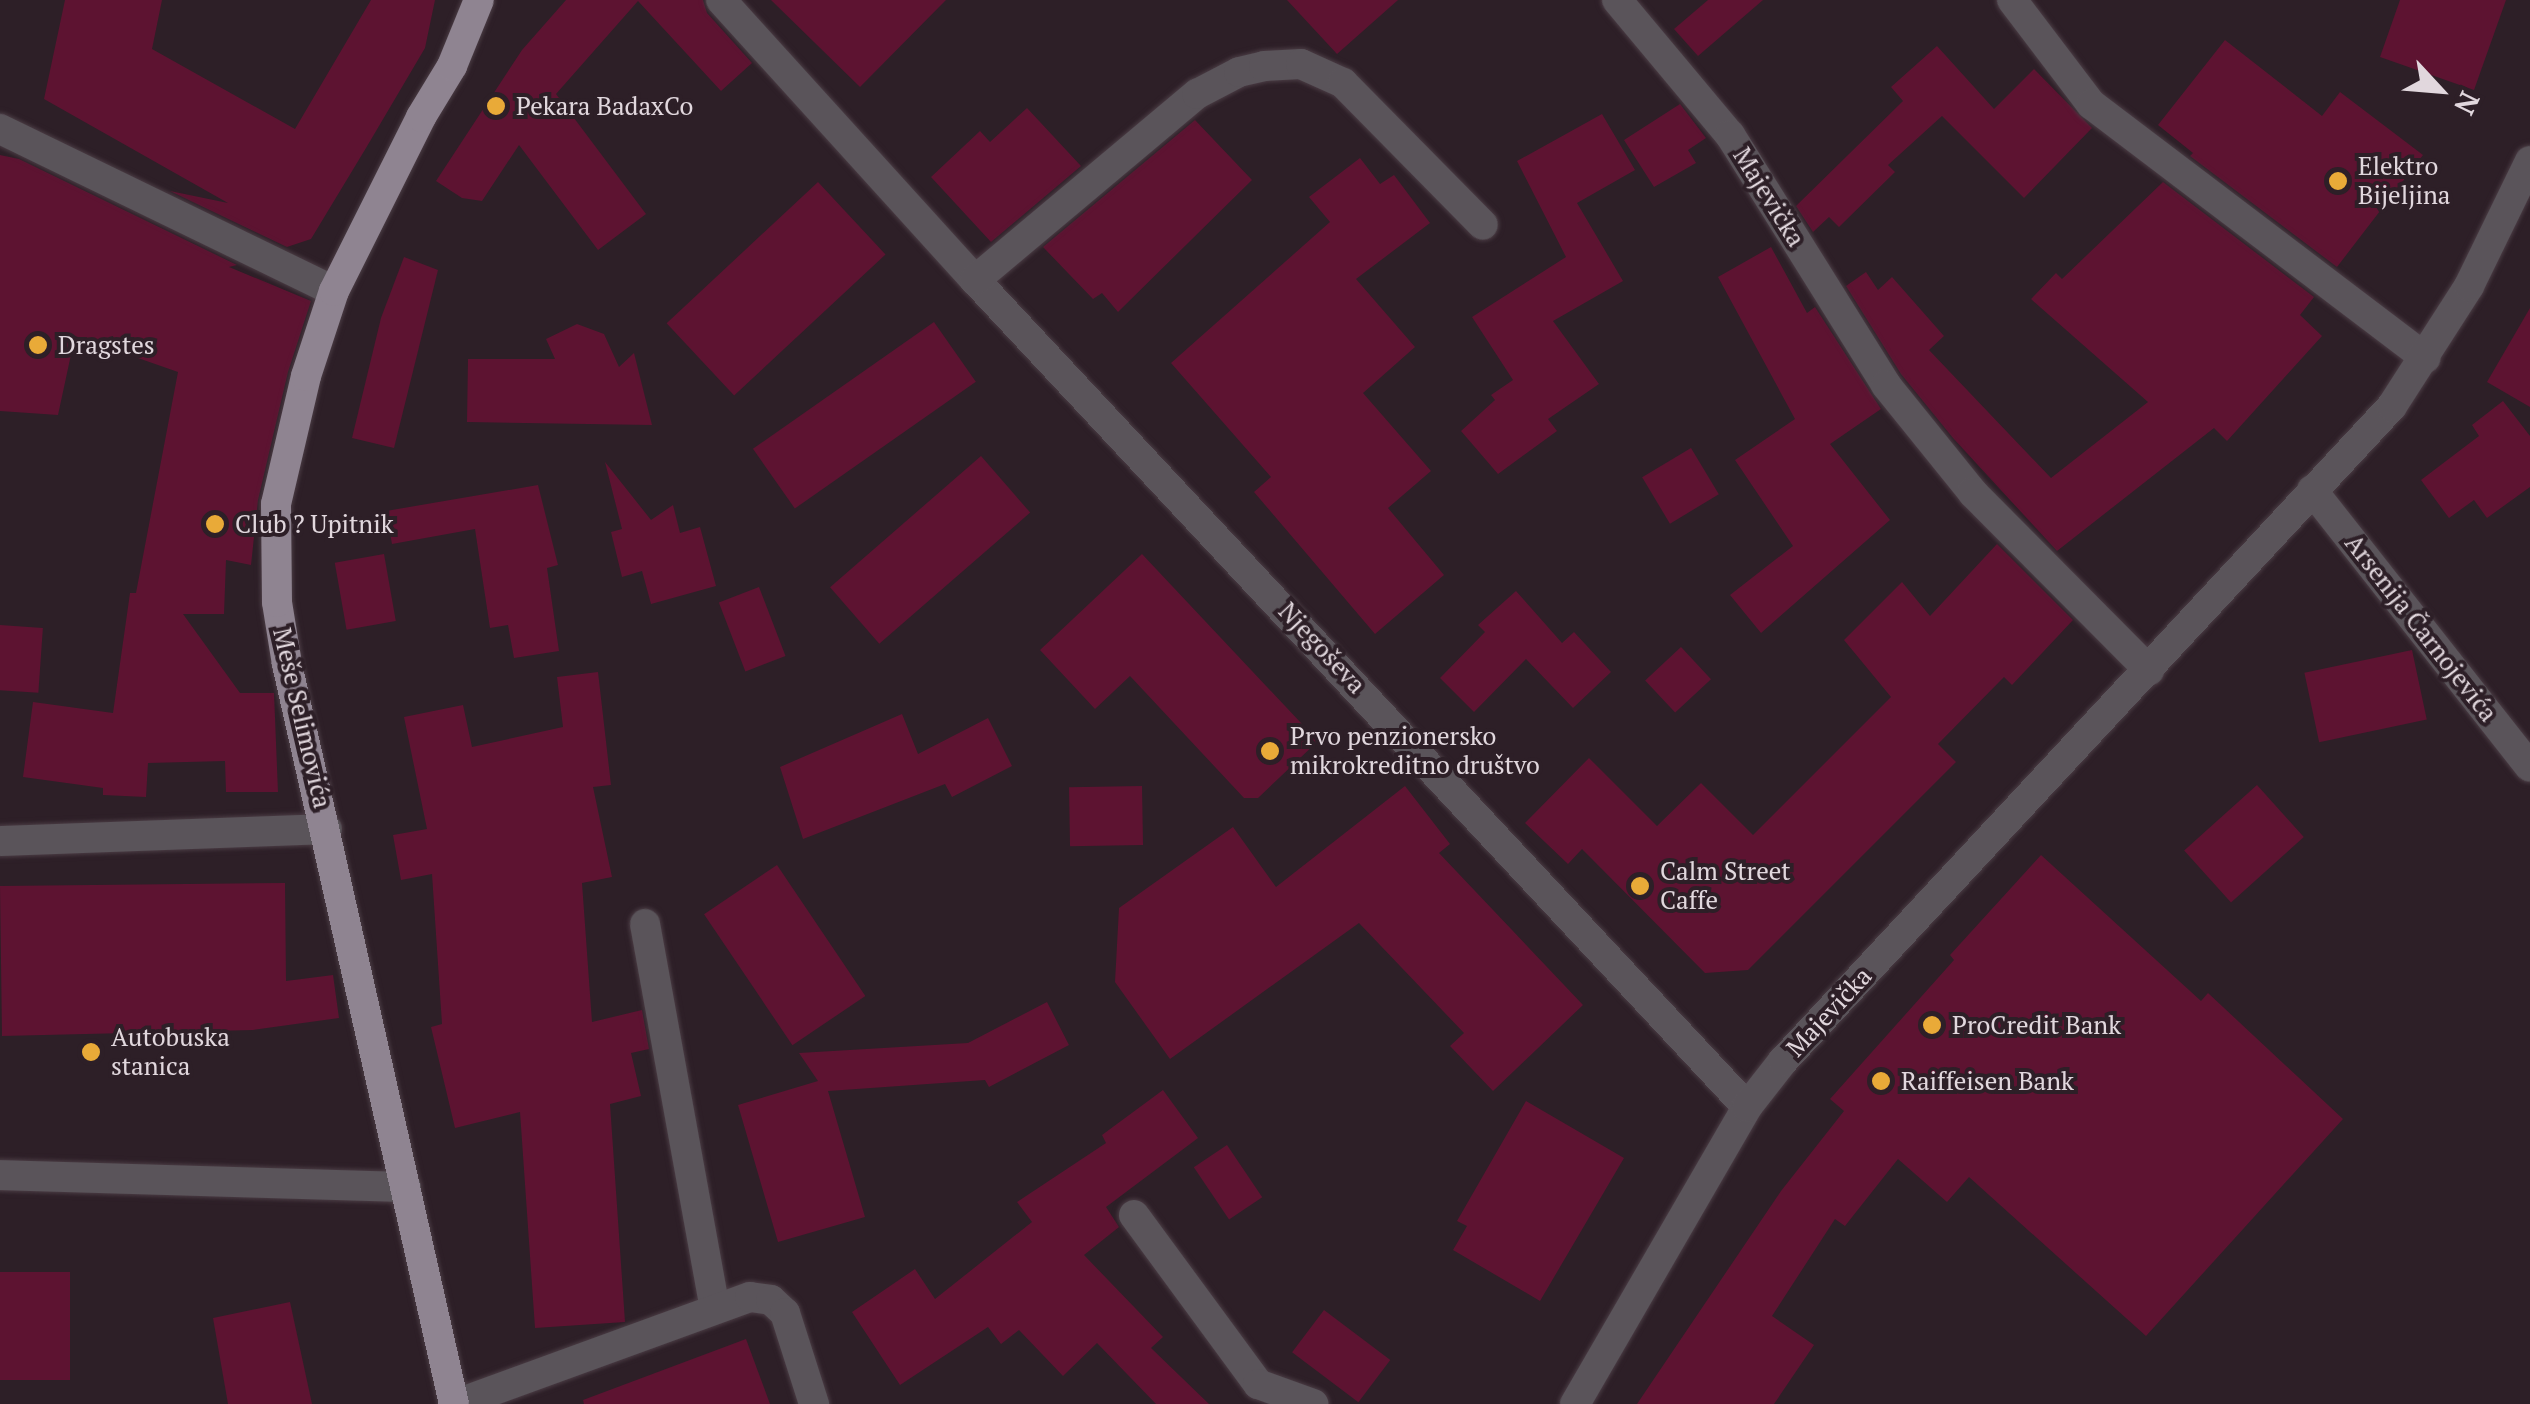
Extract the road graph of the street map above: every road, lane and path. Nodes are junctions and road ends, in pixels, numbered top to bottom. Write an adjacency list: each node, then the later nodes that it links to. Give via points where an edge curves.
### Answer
1 (479, 0): 9 (main road, Meše Selimovića, via 452,66)
2 (721, 0): 8 (street, Njegoševa)
3 (1617, 0): 12 (street, Majevička, via 1730,136 1886,386 1972,492)
4 (2012, 0): 10 (street, via 2090,104)
5 (0, 129): 9 (street)
6 (2528, 170): 10 (street, Majevička)
7 (1483, 226): 8 (street, via 1343,83 1300,64 1264,66 1197,94)
8 (975, 280): 17 (street, Njegoševa)
9 (334, 291): 14 (main road, Meše Selimovića, via 276,504 277,602 286,664)
10 (2426, 358): 11 (street, Majevička, via 2392,406)
11 (2312, 490): 12 (street, Majevička); 13 (street, Arsenija Čarnojevića)
12 (2148, 670): 17 (street, Majevička)
13 (2530, 767)
14 (327, 828): 15 (street); 19 (main road, Meše Selimovića)
15 (0, 841)
16 (646, 924): 21 (street)
17 (1747, 1107): 25 (street, Majevička)
18 (0, 1175): 19 (street)
19 (406, 1186): 22 (main road, Meše Selimovića)
20 (1134, 1215): 24 (street, via 1258,1384)
21 (715, 1309): 22 (street, Meše Selimovića); 23 (street, Meše Selimovića, via 750,1297 772,1300 786,1312)
22 (455, 1404)
23 (814, 1404)
24 (1312, 1404)
25 (1575, 1404)

